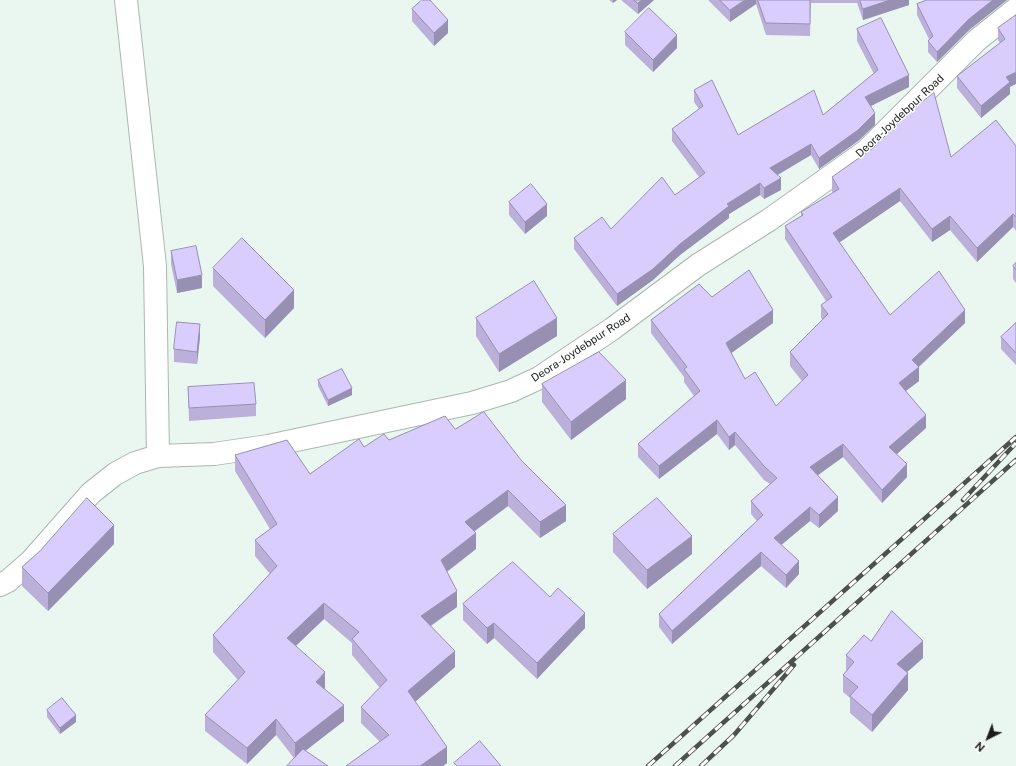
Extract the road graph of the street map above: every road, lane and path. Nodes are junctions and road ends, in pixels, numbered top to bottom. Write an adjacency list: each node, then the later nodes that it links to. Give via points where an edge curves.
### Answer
1 (126, 0): 3 (street, via 155,266)
2 (1016, 9): 3 (street, Deora-Joydebpur Road, via 977,40 866,150 539,378 511,391 472,403 284,442 214,454)
3 (158, 456): 4 (street, Deora-Joydebpur Road, via 135,463 115,474 91,493 31,561)
4 (0, 585)

